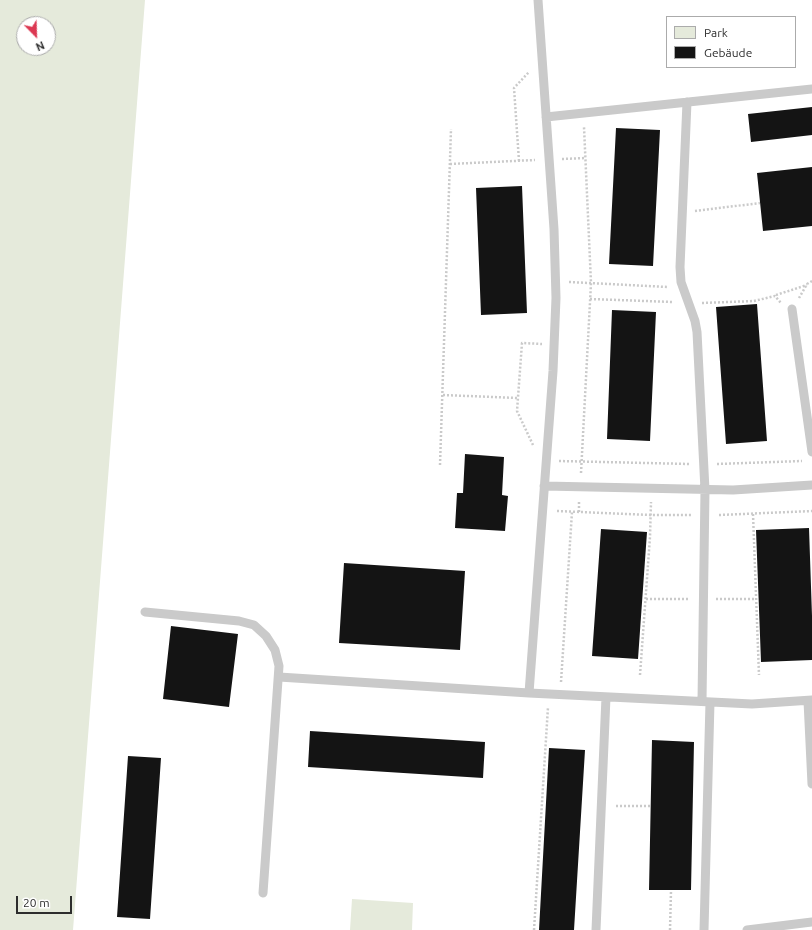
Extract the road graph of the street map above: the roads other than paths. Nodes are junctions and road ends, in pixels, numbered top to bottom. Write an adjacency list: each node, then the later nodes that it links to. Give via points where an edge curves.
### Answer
1 (538, 0): 4 (lane)
2 (812, 89): 3 (lane)
3 (686, 102): 4 (lane); 9 (lane, via 680,267 682,288 697,332)
4 (546, 117): 8 (lane, via 556,282)
5 (792, 309): 6 (lane)
6 (812, 452)
7 (812, 485): 9 (lane)
8 (544, 486): 9 (lane); 12 (lane)
9 (705, 490): 15 (lane)
10 (145, 612): 11 (lane, via 239,621 254,625 266,636 275,650)
11 (279, 677): 12 (lane); 17 (lane)
12 (529, 693): 13 (lane)
13 (606, 697): 15 (lane); 19 (lane)
14 (810, 700): 15 (lane, via 752,704); 16 (lane)
15 (706, 702): 20 (lane)
16 (812, 784)
17 (264, 894)
18 (812, 922): 21 (lane)
19 (596, 930)
20 (704, 930)
21 (747, 930)

